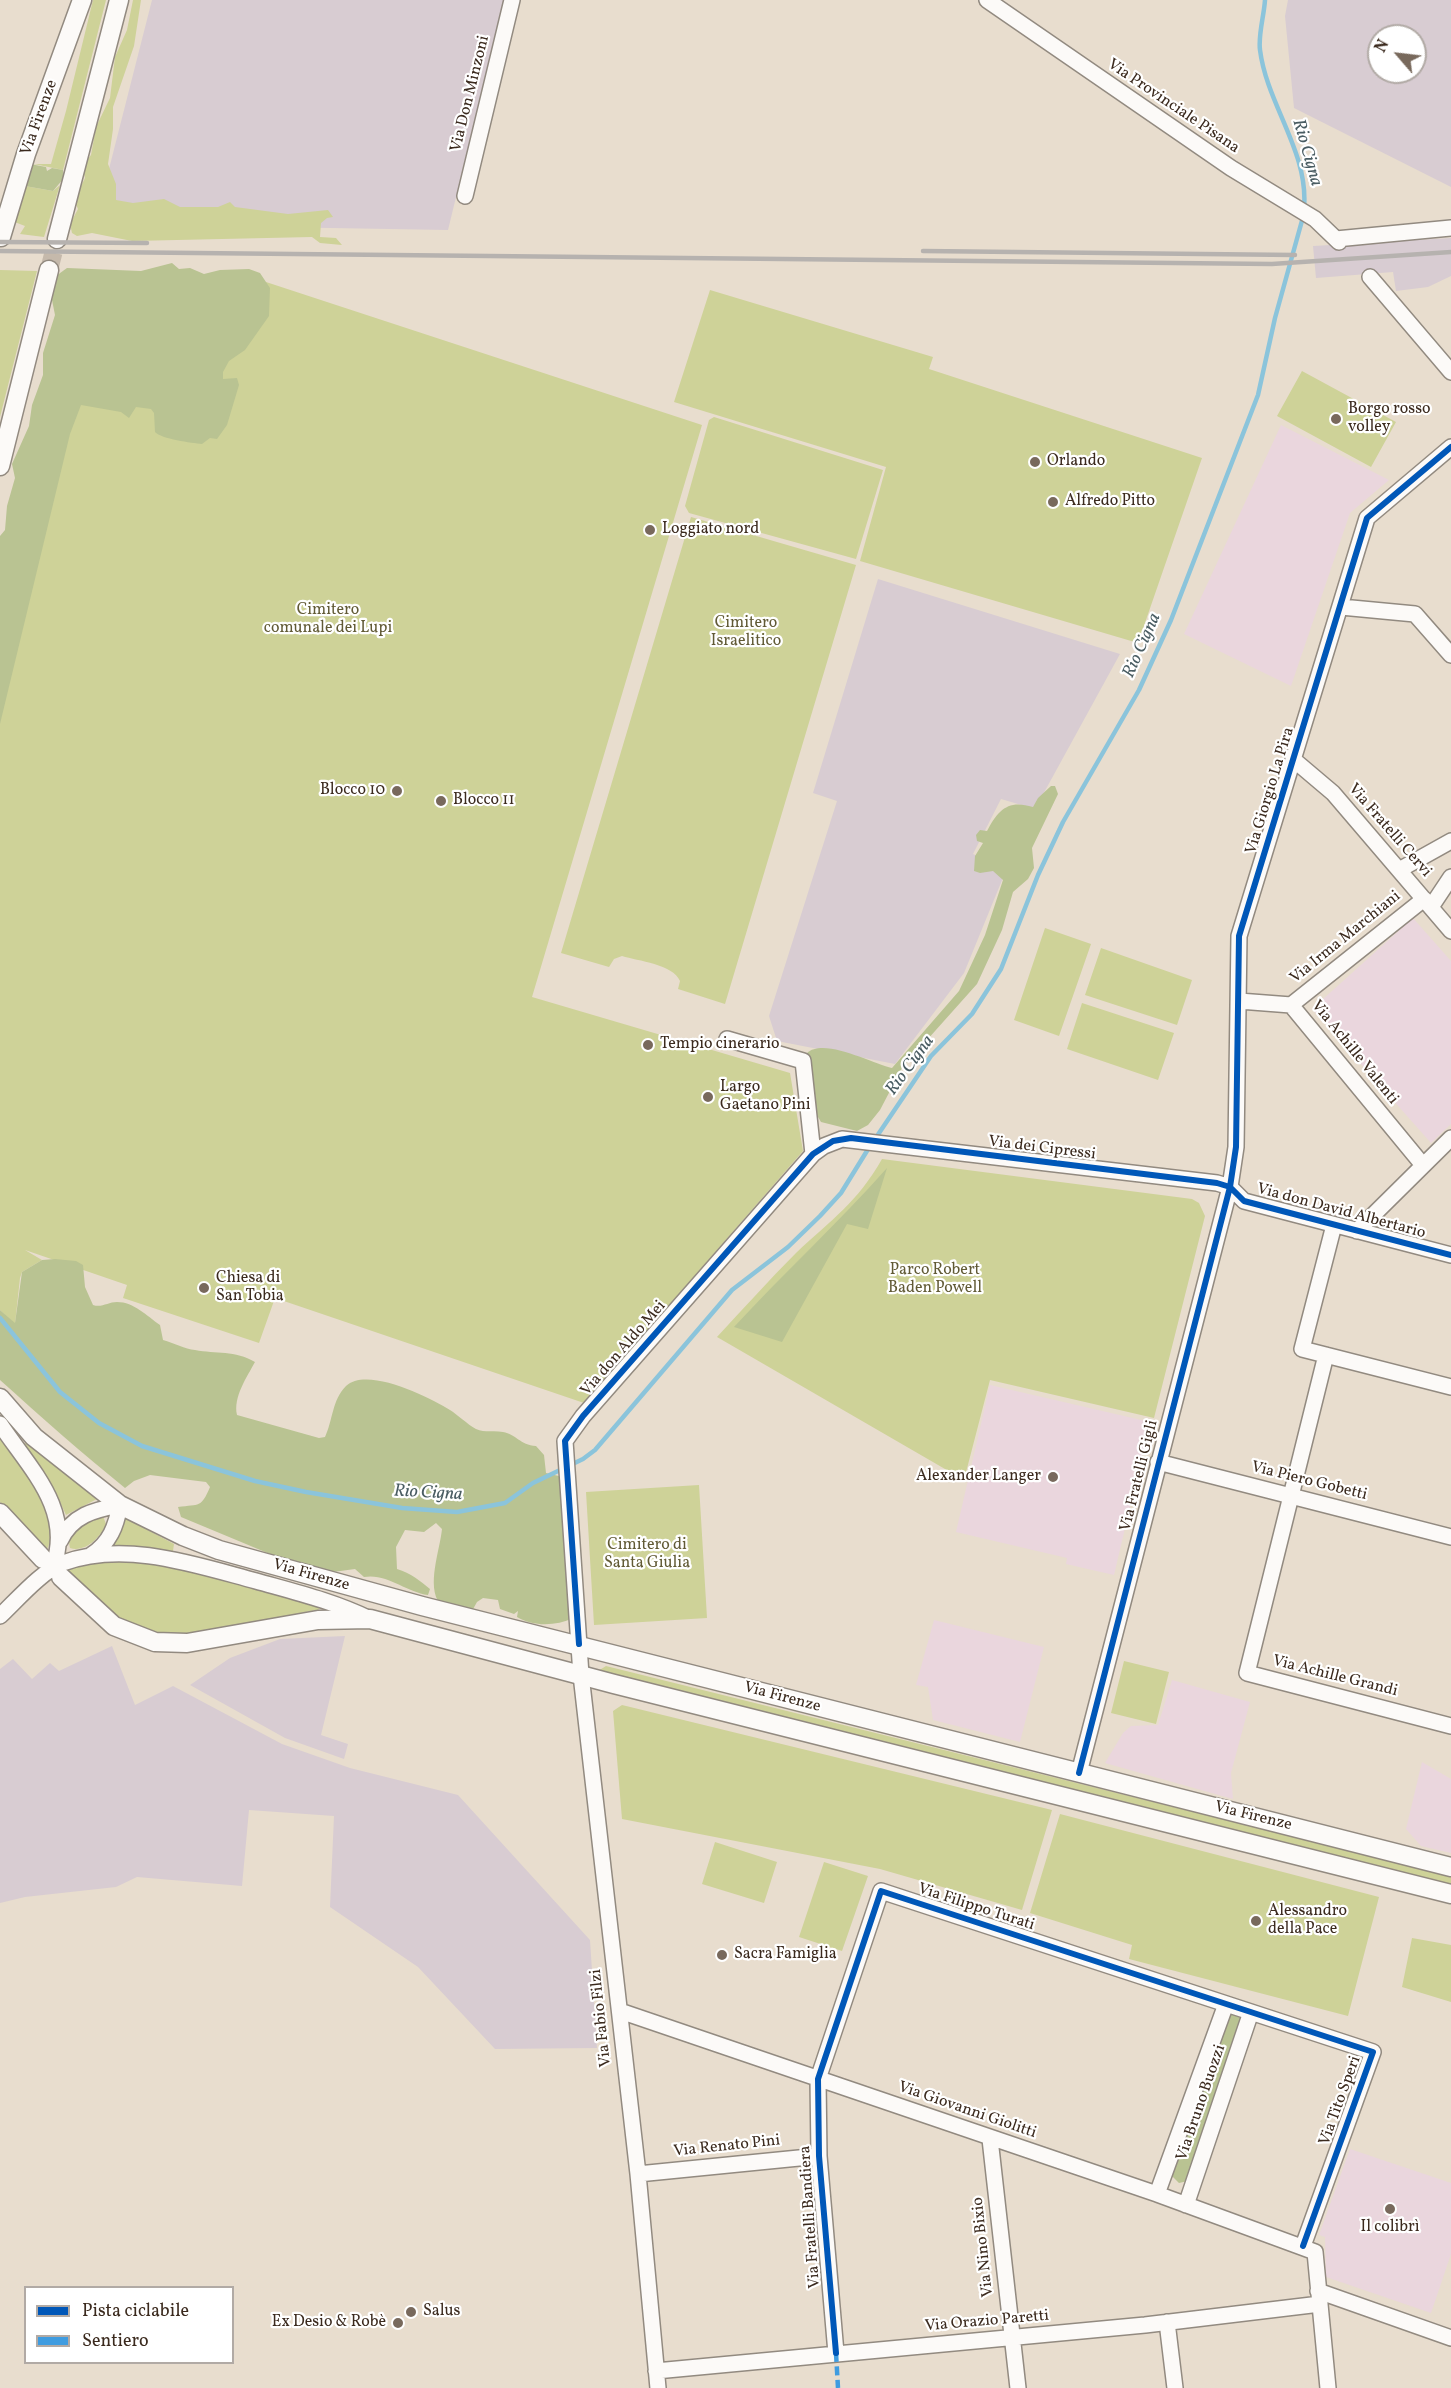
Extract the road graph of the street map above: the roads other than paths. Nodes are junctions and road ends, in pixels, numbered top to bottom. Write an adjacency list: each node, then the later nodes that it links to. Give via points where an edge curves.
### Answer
1 (82, 0): 7 (main road, Via Firenze, via 26,154)
2 (119, 0): 8 (main road)
3 (512, 0): 5 (street, Via Don Minzoni)
4 (987, 0): 6 (street, Via Provinciale Pisana, via 1231,168 1315,219 1338,240)
5 (465, 196)
6 (1451, 228)
7 (1, 237)
8 (57, 239)
9 (49, 270): 13 (main road)
10 (1370, 277): 11 (street)
11 (1451, 372)
12 (1451, 447): 14 (street, Via Giorgio La Pira, via 1367,518)
13 (0, 466)
14 (1341, 607): 15 (street, via 1415,614); 16 (street, Via Giorgio La Pira)
15 (1451, 655)
16 (1294, 760): 18 (street, Via Fratelli Cervi, via 1333,793); 22 (street, Via Giorgio La Pira, via 1239,936)
17 (1450, 843): 18 (street)
18 (1399, 870): 20 (street, Via Fratelli Cervi)
19 (1451, 877): 20 (street, Via Irma Marchiani)
20 (1427, 903): 21 (street, Via Fratelli Cervi); 23 (street, Via Irma Marchiani)
21 (1451, 931)
22 (1239, 1000): 23 (street, Via Achille Valenti); 29 (street, Via Giorgio La Pira, via 1236,1147)
23 (1292, 1005): 28 (street, Via Achille Valenti)
24 (727, 1038): 27 (street, via 803,1061)
25 (851, 1138): 27 (street, Via don Aldo Mei, via 833,1141); 29 (street, Via dei Cipressi)
26 (1451, 1138): 28 (street)
27 (813, 1154): 47 (street, Via don Aldo Mei, via 565,1441)
28 (1422, 1164): 31 (street)
29 (1230, 1186): 30 (street, Via don David Albertario, via 1244,1201); 37 (street, Via Fratelli Gigli)
30 (1334, 1225): 31 (street, Via don David Albertario); 33 (street, via 1302,1349)
31 (1357, 1231): 32 (street, Via don David Albertario)
32 (1451, 1255)
33 (1326, 1355): 34 (street); 38 (street)
34 (1451, 1387)
35 (0, 1398): 39 (main road, Via Firenze, via 34,1437)
36 (0, 1424): 42 (street, via 52,1503 60,1527)
37 (1158, 1462): 38 (street, Via Piero Gobetti); 50 (street, Via Fratelli Gigli)
38 (1292, 1496): 41 (street, Via Piero Gobetti); 49 (street, Via Achille Grandi, via 1247,1674)
39 (120, 1504): 42 (street, via 78,1518); 43 (street, Via Firenze, via 110,1536); 47 (main road, Via Firenze, via 183,1536 240,1556)
40 (0, 1513): 44 (main road, Via Firenze)
41 (1451, 1537)
42 (58, 1545): 44 (street)
43 (91, 1555): 44 (street, Via Firenze); 46 (street, Via Firenze, via 180,1561 311,1596)
44 (52, 1568): 45 (street); 46 (main road, Via Firenze, via 114,1626 155,1642 188,1643 318,1620)
45 (0, 1616)
46 (370, 1618): 48 (main road, Via Firenze)
47 (579, 1644): 48 (street, Via Fabio Filzi); 50 (main road, Via Firenze)
48 (581, 1675): 52 (main road, Via Firenze); 54 (street, Via Fabio Filzi)
49 (1451, 1726)
50 (1079, 1773): 51 (main road, Via Firenze)
51 (1451, 1867)
52 (1451, 1894)
53 (1226, 2004): 55 (street, Via Filippo Turati); 56 (street, Via Filippo Turati, via 881,1891); 60 (street, Via Bruno Buozzi)
54 (620, 2010): 56 (street, Via Giovanni Giolitti); 59 (street, Via Fabio Filzi)
55 (1251, 2012): 61 (street, Via Bruno Buozzi); 62 (street, Via Tito Speri, via 1373,2052)
56 (818, 2079): 57 (street, Via Giovanni Giolitti); 58 (street, Via Fratelli Bandiera)
57 (990, 2139): 60 (street, Via Giovanni Giolitti); 65 (street, Via Nino Bixio)
58 (819, 2156): 59 (street, Via Renato Pini); 67 (street, Via Fratelli Bandiera)
59 (638, 2174): 68 (street, Via Fabio Filzi)
60 (1157, 2194): 61 (street, Via Giovanni Giolitti)
61 (1186, 2205): 62 (street, Via Giovanni Giolitti)
62 (1303, 2246): 63 (street, via 1315,2252)
63 (1319, 2298): 64 (street, Via Orazio Paretti); 66 (street); 72 (street)
64 (1167, 2322): 65 (street, Via Orazio Paretti); 71 (street)
65 (1012, 2337): 67 (street, Via Orazio Paretti); 70 (street, Via Nino Bixio)
66 (1451, 2338)
67 (836, 2353): 68 (street, Via Orazio Paretti)
68 (656, 2371): 69 (street, Via Fabio Filzi)
69 (658, 2388)
70 (1018, 2388)
71 (1175, 2388)
72 (1328, 2388)

